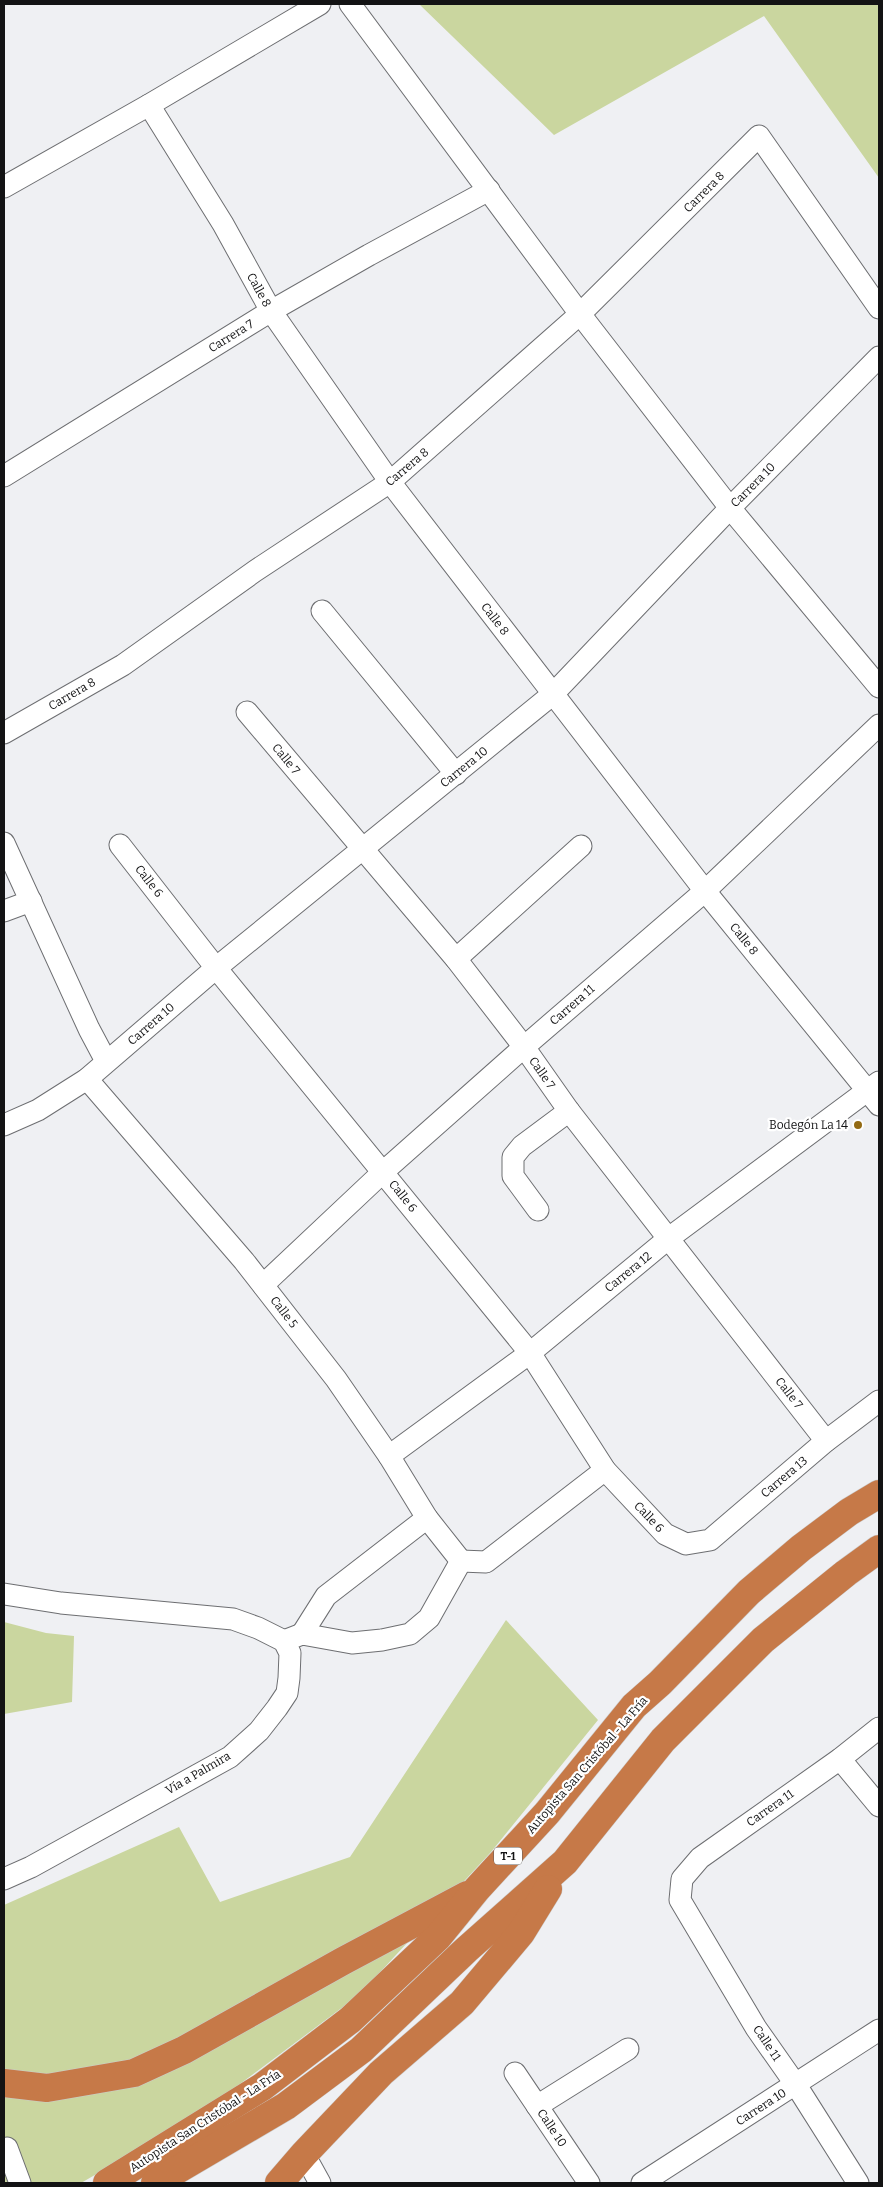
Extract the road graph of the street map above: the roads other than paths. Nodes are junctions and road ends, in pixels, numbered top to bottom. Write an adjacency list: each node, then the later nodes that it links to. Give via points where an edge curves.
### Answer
1 (320, 4): 3 (street)
2 (350, 4): 5 (street)
3 (149, 106): 4 (street); 7 (street, Calle 8, via 223,224)
4 (4, 187)
5 (489, 190): 7 (street, Carrera 7); 8 (street)
6 (879, 308): 8 (street, Carrera 8, via 760,136)
7 (271, 311): 10 (street, Carrera 7); 11 (street, Calle 8)
8 (580, 314): 11 (street, Carrera 8); 12 (street)
9 (879, 357): 12 (street, Carrera 10)
10 (4, 476)
11 (390, 482): 15 (street, Calle 8); 18 (street, Carrera 8, via 123,664)
12 (730, 508): 14 (street); 15 (street, Carrera 10)
13 (322, 611): 19 (street)
14 (879, 687)
15 (553, 694): 19 (street, Carrera 10); 24 (street, Calle 8)
16 (247, 712): 23 (street, Calle 7)
17 (879, 725): 24 (street, Carrera 11)
18 (4, 733)
19 (456, 774): 23 (street, Carrera 10)
20 (4, 843): 25 (street)
21 (120, 845): 28 (street, Calle 6)
22 (581, 846): 27 (street)
23 (362, 850): 27 (street, Calle 7); 28 (street, Carrera 10)
24 (705, 891): 29 (street, Carrera 11); 32 (street, Calle 8)
25 (31, 900): 26 (street); 30 (street, via 88,1029)
26 (4, 911)
27 (456, 959): 29 (street, Calle 7)
28 (216, 968): 30 (street, Carrera 10); 35 (street, Calle 6)
29 (524, 1046): 33 (street, Calle 7); 35 (street, Carrera 11)
30 (106, 1061): 31 (street, Carrera 10)
31 (87, 1079): 34 (street, Carrera 10, via 38,1110); 38 (street, Calle 5)
32 (876, 1093): 37 (street, Carrera 12)
33 (569, 1111): 36 (street, via 512,1157 513,1176); 37 (street, Calle 7)
34 (4, 1125)
35 (383, 1172): 38 (street, Carrera 11); 39 (street, Calle 6)
36 (538, 1210)
37 (669, 1238): 39 (street, Carrera 12); 41 (street, Calle 7)
38 (263, 1285): 42 (street, Calle 5, via 336,1379)
39 (530, 1352): 42 (street, Carrera 12); 43 (street, Calle 6)
40 (879, 1401): 41 (street, Carrera 13)
41 (826, 1441): 46 (street, Carrera 13, via 710,1540)
42 (389, 1456): 45 (street, Calle 5)
43 (605, 1470): 46 (street, Calle 6, via 665,1534); 48 (street, via 486,1562)
44 (879, 1494): 56 (highway, Autopista San Cristóbal - La Fría / T-1, via 801,1548 749,1592 660,1684 634,1706 546,1813)
45 (427, 1518): 48 (street, Calle 5); 50 (street, via 326,1596)
46 (686, 1544)
47 (879, 1550): 54 (highway, Autopista San Cristóbal - La Fría, via 763,1640 663,1740)
48 (461, 1561): 50 (street, via 428,1618 410,1634 352,1643)
49 (4, 1594): 50 (street, via 61,1603 233,1619)
50 (293, 1637): 55 (street, Vía a Palmira, via 287,1693 259,1731 230,1757 31,1868)
51 (879, 1728): 52 (street, Carrera 11)
52 (840, 1759): 53 (street); 57 (street, Carrera 11, via 700,1858 682,1879)
53 (879, 1806)
54 (565, 1862): 65 (highway, via 521,1933 462,2003 381,2073); 68 (highway, Autopista San Cristóbal - La Fría, via 361,2050 286,2106)
55 (4, 1879)
56 (477, 1889): 61 (highway, via 184,2050 134,2072 47,2088); 67 (highway, Autopista San Cristóbal - La Fría / T-1, via 438,1938 350,2020 262,2087)
57 (680, 1900): 62 (street, Calle 11, via 756,2028)
58 (879, 2030): 62 (street, Carrera 10)
59 (628, 2049): 63 (street)
60 (515, 2073): 63 (street, Calle 10)
61 (4, 2083)
62 (796, 2085): 72 (street, Carrera 10); 73 (street, Calle 11)
63 (537, 2106): 71 (street, Calle 10)
64 (4, 2149): 66 (street)
65 (304, 2154): 69 (highway); 70 (street)
66 (20, 2183)
67 (107, 2183)
68 (155, 2183)
69 (279, 2183)
70 (320, 2183)
71 (589, 2183)
72 (642, 2183)
73 (858, 2183)

